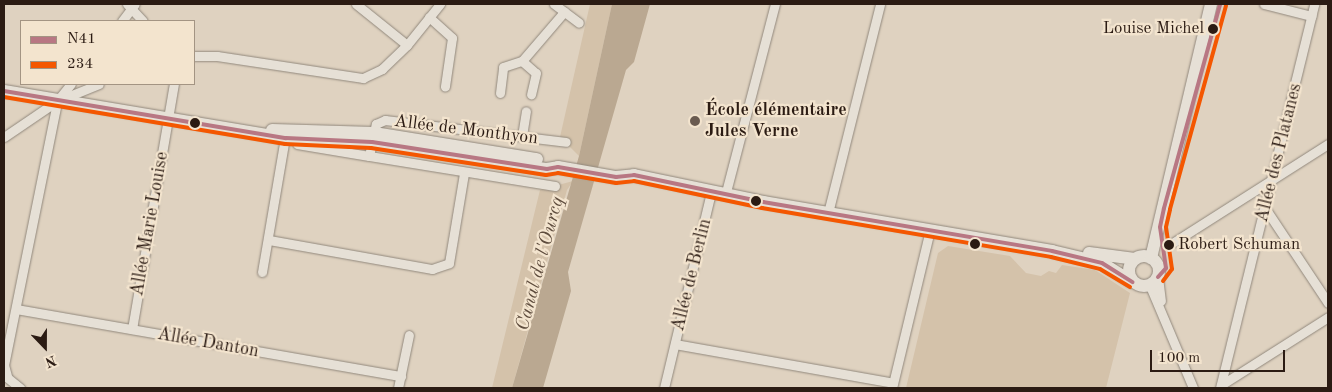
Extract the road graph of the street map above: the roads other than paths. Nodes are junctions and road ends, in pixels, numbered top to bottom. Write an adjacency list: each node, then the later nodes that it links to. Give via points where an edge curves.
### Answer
1 (356, 4): 17 (street)
2 (440, 4): 13 (street)
3 (554, 4): 11 (street)
4 (775, 4): 43 (street)
5 (880, 4): 49 (street)
6 (1211, 4): 36 (street)
7 (1220, 4): 39 (street)
8 (1264, 4): 12 (street)
9 (1314, 4): 12 (street, Allée des Platanes)
10 (131, 5): 14 (street); 15 (street)
11 (564, 12): 16 (street); 19 (street)
12 (1311, 16): 41 (street, Allée des Platanes)
13 (430, 17): 17 (street); 23 (street, via 452,38)
14 (123, 20)
15 (142, 20)
16 (578, 24)
17 (407, 45): 18 (street, via 382,69 363,78 217,56)
18 (195, 56)
19 (522, 61): 25 (street, via 503,67); 26 (street, via 536,73)
20 (70, 85): 27 (street)
21 (174, 85): 29 (street, Allée Marie Louise)
22 (84, 86): 27 (street)
23 (445, 86)
24 (4, 91): 27 (street, Allée de Monthyon)
25 (500, 93)
26 (531, 94)
27 (57, 100): 29 (street, Allée de Monthyon); 32 (street); 60 (street)
28 (526, 111): 31 (street)
29 (168, 119): 30 (street, Allée de Monthyon, via 247,132); 62 (street, Allée Marie Louise)
30 (286, 133): 33 (street, Allée de Monthyon); 37 (street, via 296,144); 51 (street)
31 (522, 136): 33 (street, Allée de Monthyon, via 385,120 376,124); 34 (street, Allée de Monthyon)
32 (4, 137)
33 (373, 137): 37 (street, Allée de Monthyon); 40 (street, Allée de Monthyon, via 546,169 558,166)
34 (566, 142)
35 (1328, 144): 41 (street)
36 (1175, 150): 39 (street, via 1178,152); 47 (street)
37 (369, 156): 38 (street)
38 (464, 173): 42 (street); 51 (street, via 449,263 432,269)
39 (1174, 173): 47 (street)
40 (612, 176): 43 (street, via 634,176); 45 (street, via 632,184)
41 (1274, 179): 48 (street, Allée des Platanes); 52 (street)
42 (555, 186)
43 (726, 192): 44 (street)
44 (744, 196): 45 (street, Allée de Berlin, via 714,193); 46 (street)
45 (710, 197): 46 (street, via 736,202); 64 (street, Allée de Berlin)
46 (763, 202): 49 (street)
47 (1164, 208): 54 (street)
48 (1265, 208): 59 (street); 68 (street, Allée des Platanes)
49 (828, 212): 50 (street)
50 (930, 230): 53 (street); 67 (street)
51 (269, 240): 56 (street)
52 (1174, 242)
53 (1052, 251): 55 (street); 57 (street, via 1102,263)
54 (1151, 258): 55 (street); 58 (street, via 1158,264)
55 (1135, 259): 57 (street, via 1129,273)
56 (262, 272)
57 (1133, 282): 58 (street, via 1140,286)
58 (1154, 282): 72 (street)
59 (1328, 303)
60 (16, 309): 62 (street, Allée Danton); 65 (street, via 4,365)
61 (1328, 316): 68 (street)
62 (132, 329): 66 (street, Allée Danton)
63 (409, 335): 66 (street)
64 (675, 344): 67 (street); 71 (street, Allée de Berlin)
65 (5, 375): 69 (street)
66 (401, 376): 70 (street)
67 (892, 385)
68 (1221, 386)
69 (20, 388)
70 (398, 388)
71 (664, 388)
72 (1192, 388)

